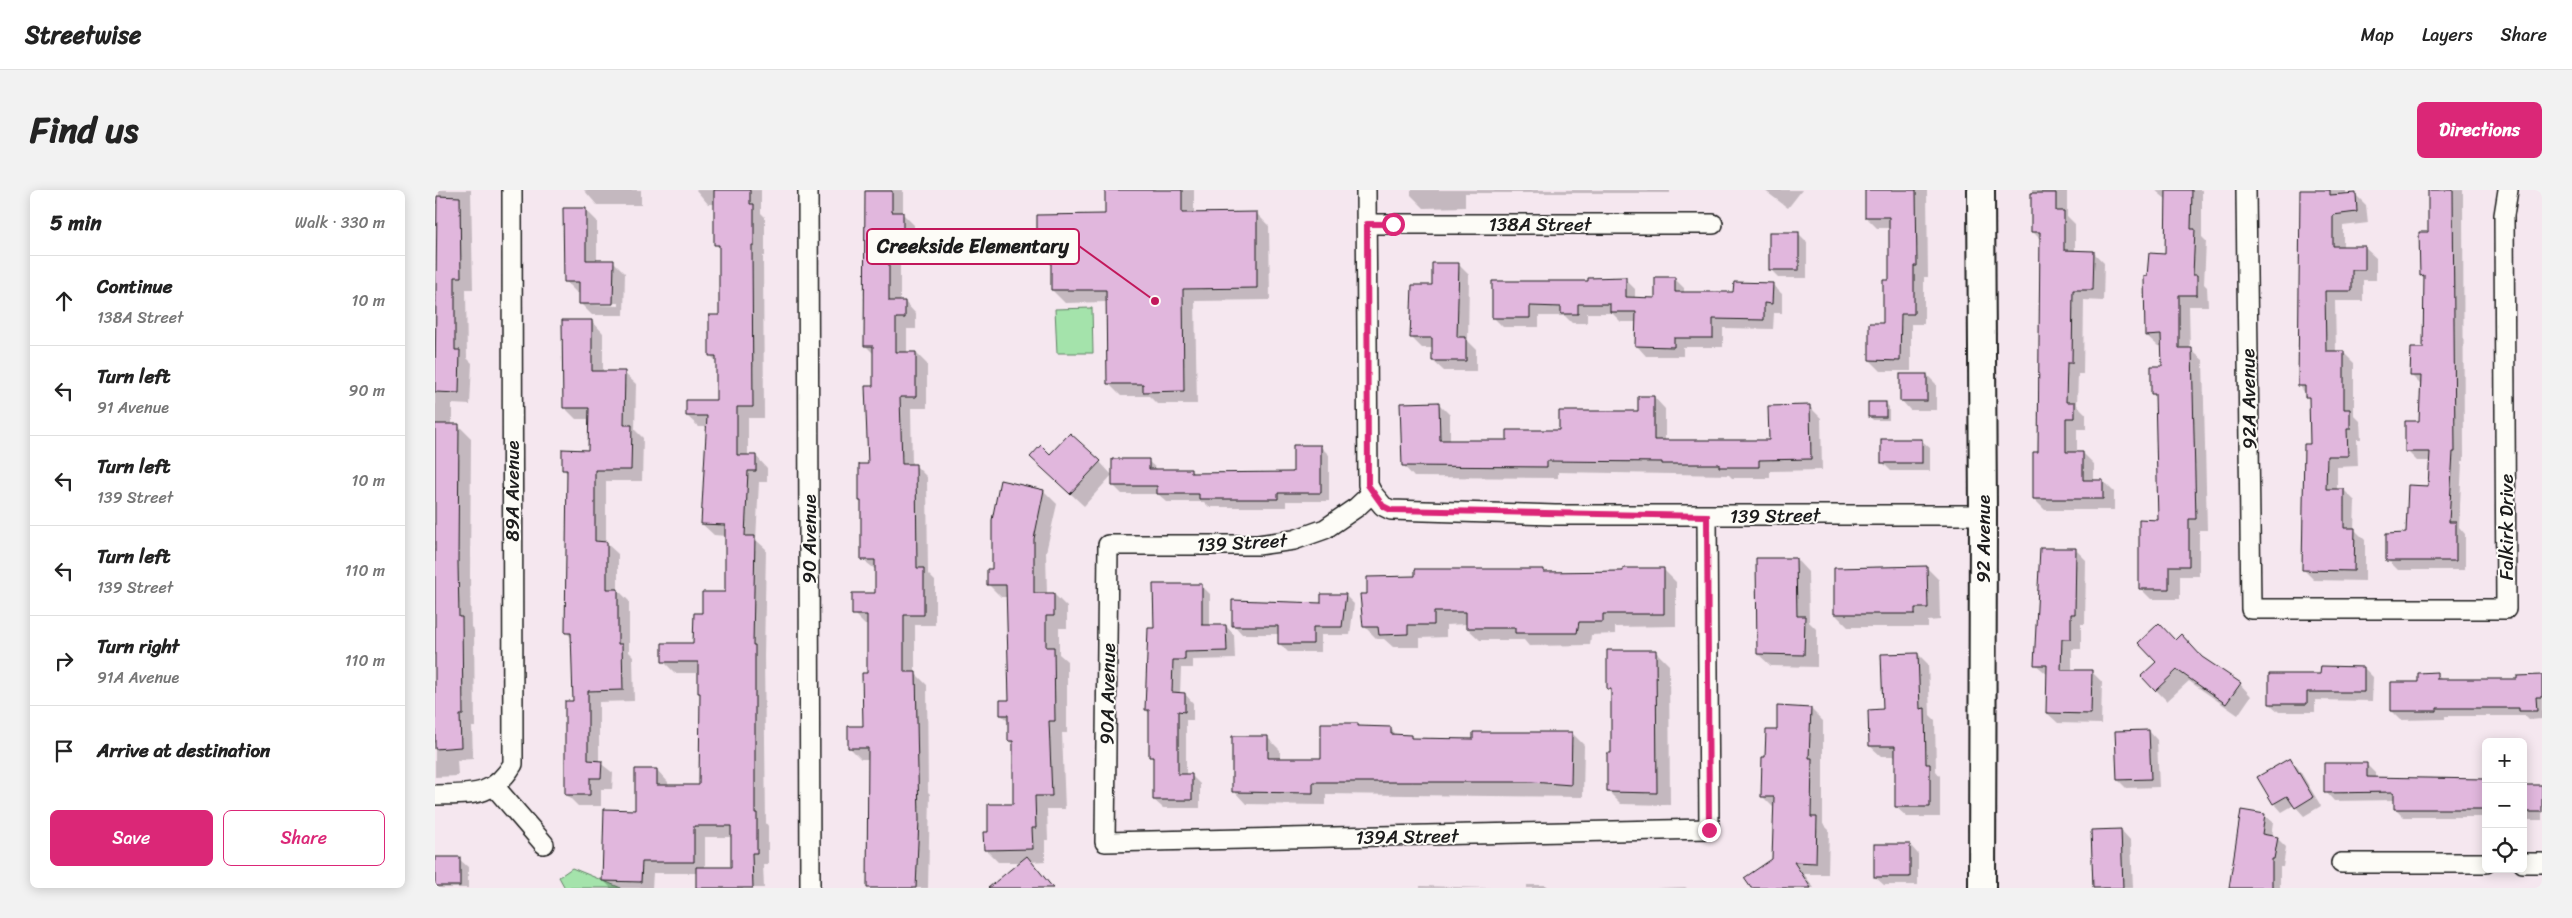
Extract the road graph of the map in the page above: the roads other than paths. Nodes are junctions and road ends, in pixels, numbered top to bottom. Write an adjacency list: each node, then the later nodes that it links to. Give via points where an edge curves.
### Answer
1 (512, 190): 14 (street, 89A Avenue, via 513,764)
2 (808, 190): 22 (street, 90 Avenue)
3 (1366, 190): 7 (street)
4 (1981, 190): 10 (main road, 92 Avenue)
5 (2246, 190): 13 (street, 92A Avenue)
6 (2507, 190): 13 (street, Falkirk Drive, via 2504,214 2506,610)
7 (1367, 224): 8 (street, 138A Street); 9 (street, via 1368,485)
8 (1713, 224)
9 (1372, 493): 11 (street, 139 Street, via 1391,510); 12 (street, 139 Street, via 1325,530 1294,540 1257,545)
10 (1983, 514): 11 (street, 139 Street); 23 (main road, 92 Avenue)
11 (1707, 516): 16 (street, 139A Street, via 1709,830)
12 (1109, 546): 16 (street, 90A Avenue)
13 (2251, 609)
14 (495, 786): 15 (street, via 481,793); 17 (street)
15 (435, 795)
16 (1105, 842)
17 (544, 844)
18 (2341, 863): 19 (street)
19 (2482, 863)
20 (2527, 863): 21 (street)
21 (2542, 863)
22 (810, 888)
23 (1982, 888)

